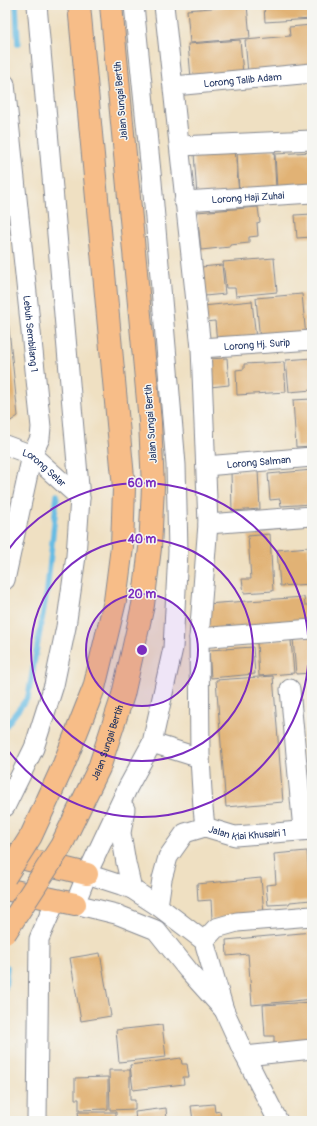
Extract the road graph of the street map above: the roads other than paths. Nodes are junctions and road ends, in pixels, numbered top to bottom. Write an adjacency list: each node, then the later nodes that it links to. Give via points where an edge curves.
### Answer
1 (37, 5): 19 (street)
2 (79, 5): 36 (main road, bridge, via 124,488 122,547 115,601 94,688 64,764 31,836)
3 (111, 5): 42 (main road, Jalan Sungai Bertih, bridge, via 150,422 153,487 150,548 143,605 123,695 99,768 61,846)
4 (134, 5): 26 (street, via 152,182 176,472 178,551 173,648)
5 (164, 5): 8 (street, Jalan Kiai Khusairi 1)
6 (312, 74): 8 (street, Lorong Talib Adam)
7 (5, 84): 16 (street, Lebuh Sembilang 1, via 40,427 40,438)
8 (174, 86): 10 (street, Jalan Kiai Khusairi 1)
9 (312, 140): 10 (street)
10 (180, 146): 12 (street, Jalan Kiai Khusairi 1)
11 (312, 194): 12 (street, Lorong Haji Zuhai)
12 (184, 201): 14 (street, Jalan Kiai Khusairi 1)
13 (312, 340): 14 (street, Lorong Hj. Surip)
14 (201, 348): 18 (street, Jalan Kiai Khusairi 1)
15 (5, 445): 16 (street, Lorong Selar)
16 (32, 455): 19 (street, Lorong Selar); 22 (street, Lebuh Sembilang 1)
17 (312, 457): 18 (street, Lorong Salman)
18 (206, 466): 21 (street, Jalan Kiai Khusairi 1)
19 (80, 498): 27 (street, via 76,556 66,627 54,685)
20 (312, 516): 21 (street)
21 (208, 524): 24 (street, Jalan Kiai Khusairi 1)
22 (5, 580)
23 (312, 629): 24 (street)
24 (199, 638): 28 (street, Jalan Kiai Khusairi 1)
25 (290, 689): 33 (street)
26 (152, 743): 28 (street); 30 (street)
27 (34, 748): 29 (street); 31 (street)
28 (200, 758): 32 (street, Jalan Kiai Khusairi 1)
29 (5, 784)
30 (128, 787): 35 (street); 38 (street, via 121,833)
31 (5, 807)
32 (205, 827): 33 (street, Jalan Kiai Khusairi 1, via 234,836); 40 (street, via 185,833 168,857)
33 (308, 830)
34 (5, 854): 35 (main road)
35 (87, 874): 38 (street); 39 (street)
36 (5, 878)
37 (5, 889): 39 (main road)
38 (132, 889): 40 (street)
39 (66, 902): 44 (street, via 116,914 156,930); 47 (street, via 39,939)
40 (158, 906): 43 (street)
41 (312, 916): 43 (street, via 237,922 216,928)
42 (5, 933)
43 (204, 941): 44 (street)
44 (224, 1010): 46 (street)
45 (312, 1049): 46 (street)
46 (245, 1056): 48 (street)
47 (37, 1121)
48 (278, 1121)

